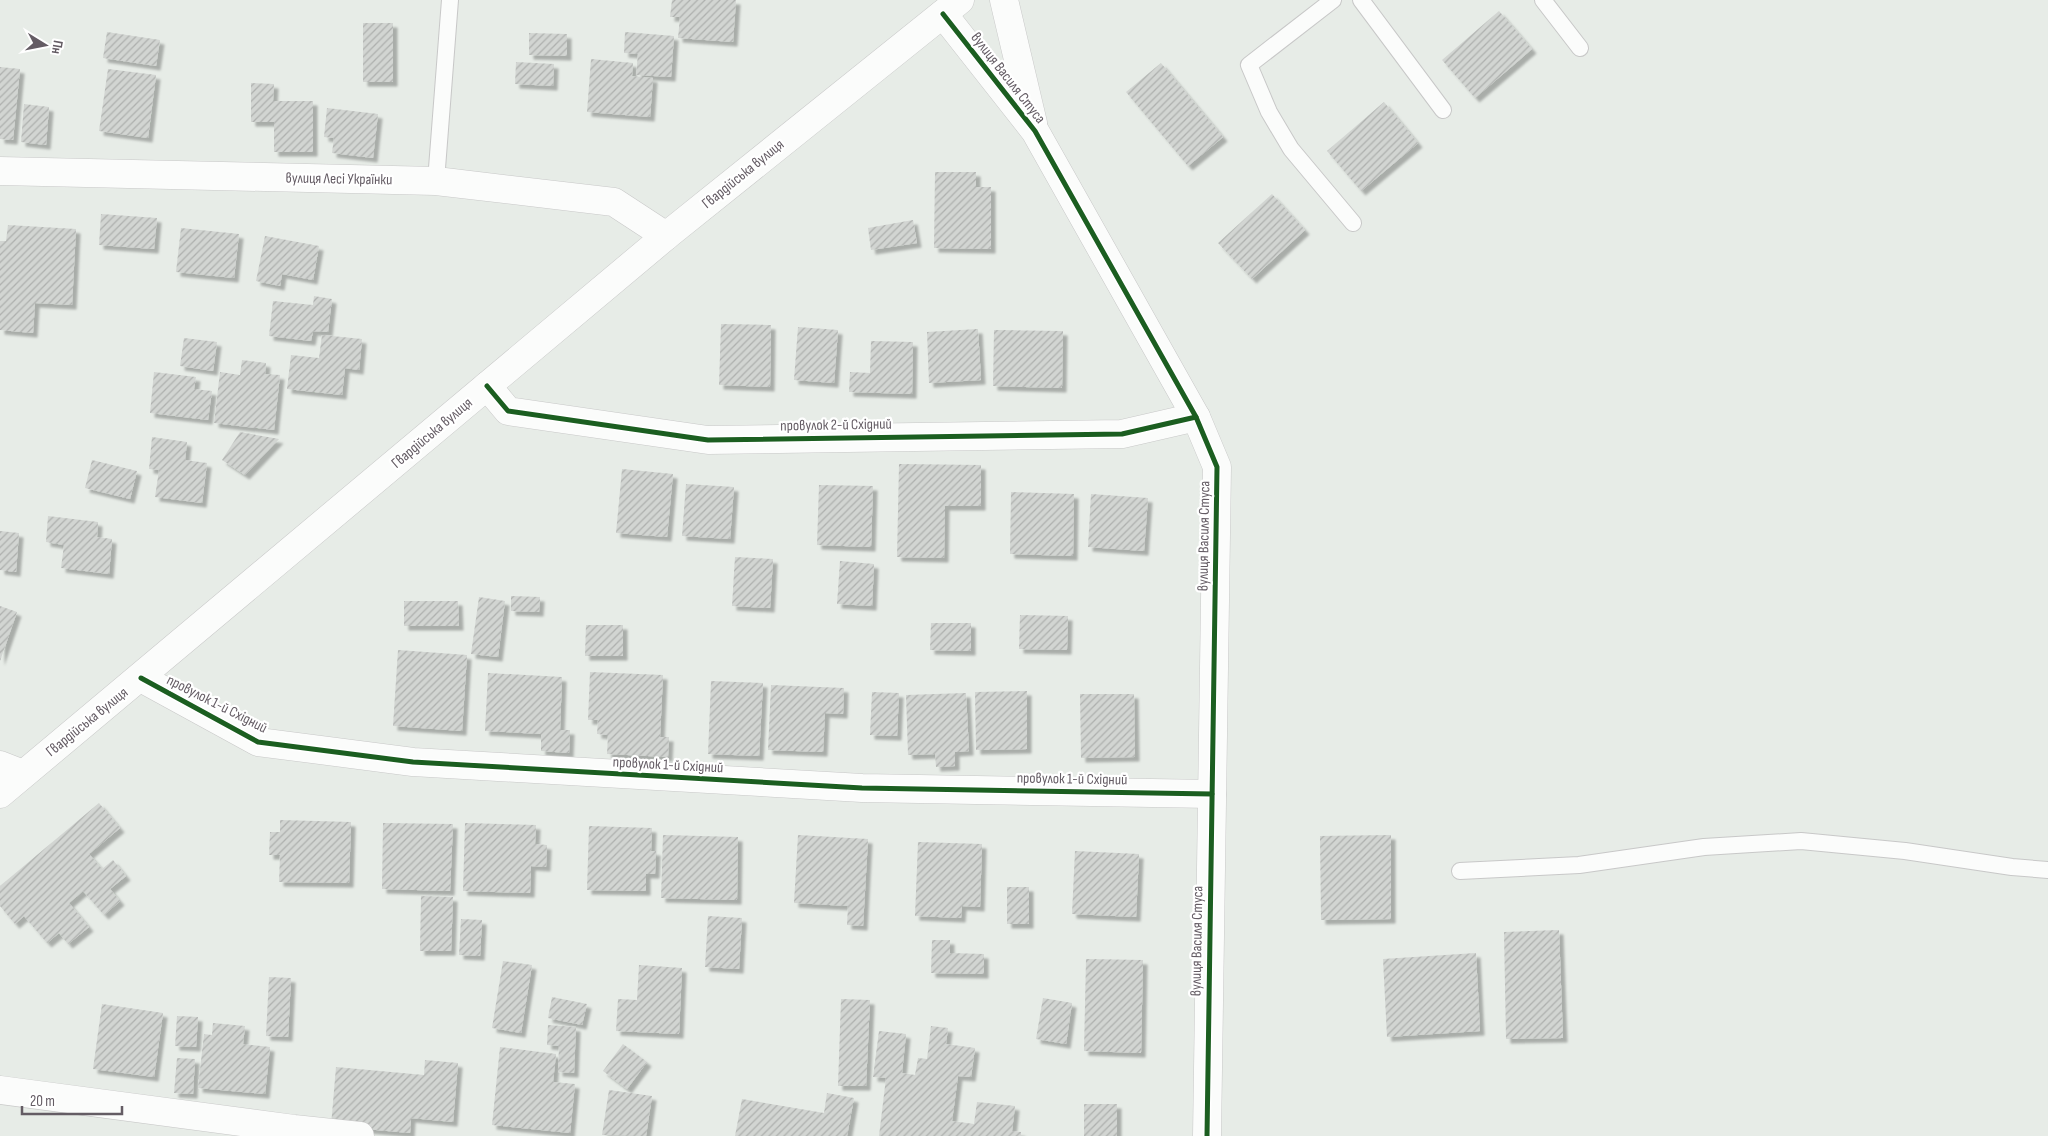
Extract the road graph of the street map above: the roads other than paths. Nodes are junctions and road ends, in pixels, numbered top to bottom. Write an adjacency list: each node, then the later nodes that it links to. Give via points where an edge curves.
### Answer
1 (450, 0): 11 (lane)
2 (1004, 0): 9 (street)
3 (1333, 0): 12 (lane, via 1249,64 1269,112 1292,149)
4 (1361, 0): 8 (lane)
5 (1543, 0): 7 (lane)
6 (952, 7): 9 (street, вулиця Василя Стуса); 13 (street, Гвардійська вулиця)
7 (1580, 48)
8 (1443, 110)
9 (1035, 131): 15 (street, вулиця Василя Стуса)
10 (0, 171): 11 (street, вулиця Лесі Українки)
11 (436, 181): 13 (street, вулиця Лесі Українки, via 614,202)
12 (1353, 223)
13 (666, 236): 14 (street, Гвардійська вулиця)
14 (487, 386): 15 (street, провулок 2-й Східний, via 508,411 708,440 1122,434); 16 (street, Гвардійська вулиця)
15 (1196, 417): 19 (street, вулиця Василя Стуса, via 1217,467)
16 (141, 678): 17 (street, Гвардійська вулиця); 19 (street, провулок 1-й Східний, via 258,742 413,762 862,788)
17 (11, 770): 18 (street, Гвардійська вулиця)
18 (0, 794)
19 (1212, 794): 25 (street, вулиця Василя Стуса)
20 (2048, 870): 21 (lane, via 1801,841 1704,847 1579,865)
21 (1460, 871)
22 (0, 1090): 23 (street)
23 (294, 1133): 24 (street)
24 (360, 1136)
25 (1207, 1136)

